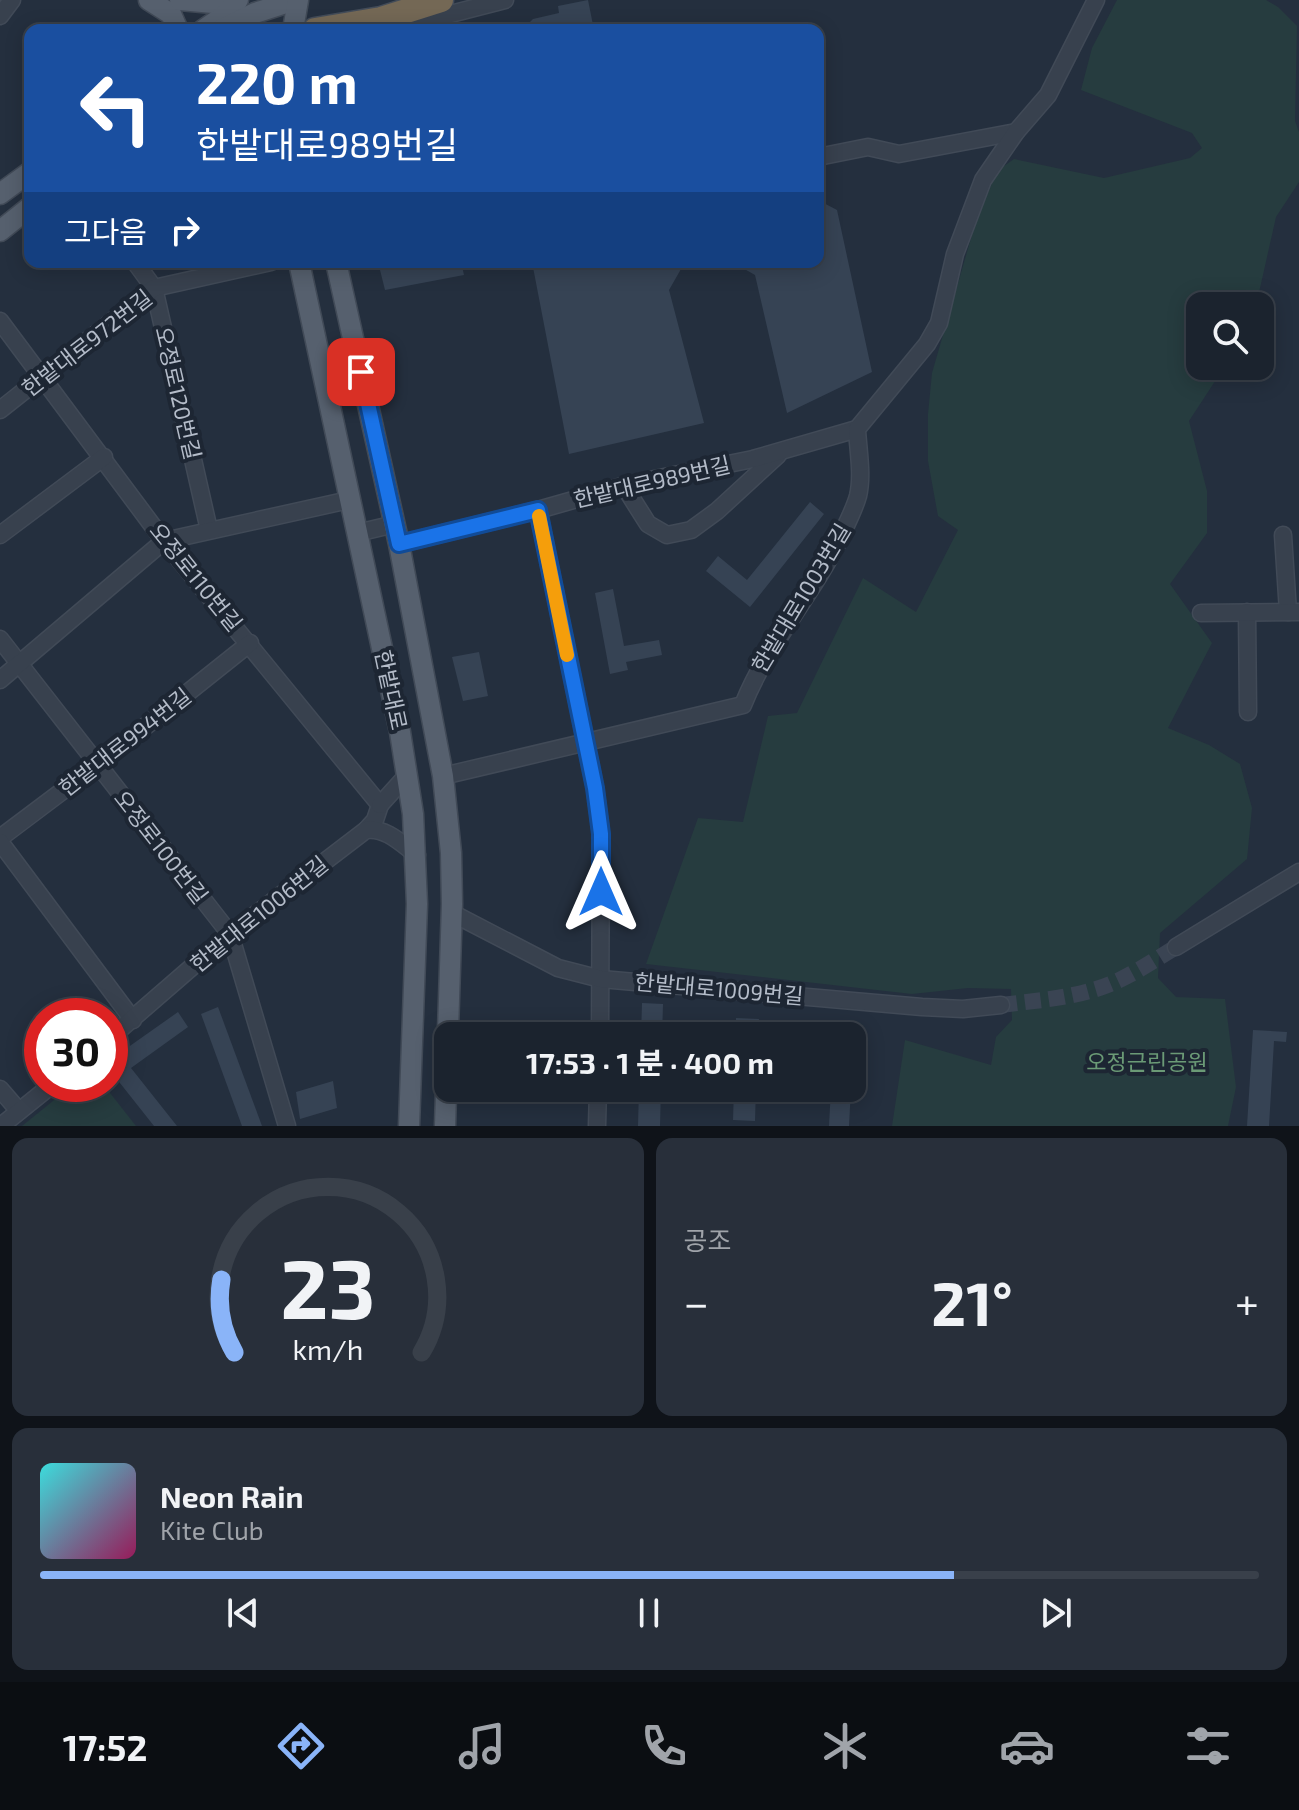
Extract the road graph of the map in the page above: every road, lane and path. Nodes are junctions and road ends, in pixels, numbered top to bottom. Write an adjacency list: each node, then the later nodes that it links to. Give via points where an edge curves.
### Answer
1 (12, 0): 11 (street)
2 (149, 0): 12 (main road, via 171,14)
3 (180, 0): 4 (main road)
4 (222, 0)
5 (238, 0): 13 (main road)
6 (296, 0): 10 (main road); 15 (main road)
7 (441, 0): 16 (highway)
8 (505, 0): 17 (street, via 435,18)
9 (1096, 0): 18 (street, via 1048,95)
10 (256, 14): 14 (main road)
11 (0, 16)
12 (175, 24)
13 (212, 24)
14 (234, 24)
15 (294, 24)
16 (376, 24)
17 (382, 24)
18 (1016, 132): 19 (street, via 899,154 868,147); 32 (street, via 983,180 955,254 939,323)
19 (824, 156)
20 (24, 176): 21 (main road)
21 (0, 194)
22 (24, 212): 23 (main road)
23 (0, 231)
24 (139, 268): 28 (street, 오정로120번길)
25 (244, 268): 28 (street, 한밭대로972번길)
26 (300, 268): 36 (main road, 한밭대로)
27 (337, 268): 40 (main road, 한밭대로)
28 (154, 288): 30 (street, 한밭대로972번길); 38 (street, 오정로120번길)
29 (0, 321): 30 (street, 오정로110번길)
30 (44, 377): 31 (street, 한밭대로972번길); 34 (street, 오정로110번길)
31 (0, 410)
32 (857, 429): 33 (street, 한밭대로989번길); 52 (street, 한밭대로1003번길, via 858,496 832,554 753,680 743,705)
33 (782, 451): 35 (street, 한밭대로989번길); 35 (street, via 691,530 667,535 648,524)
34 (104, 457): 41 (street); 43 (street, 오정로110번길)
35 (624, 486): 37 (street, 한밭대로989번길)
36 (349, 500): 38 (street); 39 (main road, 한밭대로)
37 (538, 510): 40 (street, 한밭대로989번길); 52 (street)
38 (209, 530): 43 (street)
39 (357, 533): 40 (street, 한밭대로989번길); 54 (main road, 한밭대로)
40 (397, 534): 55 (main road, 한밭대로)
41 (0, 535)
42 (1283, 535): 45 (street)
43 (164, 541): 48 (street, 오정로110번길); 49 (street)
44 (1247, 612): 45 (street); 46 (street); 51 (street)
45 (1294, 612)
46 (1201, 613)
47 (0, 639): 49 (street, 오정로100번길)
48 (250, 643): 53 (street, 한밭대로994번길); 56 (street, 오정로110번길)
49 (20, 664): 50 (street); 53 (street, 오정로100번길)
50 (0, 680)
51 (1248, 712)
52 (585, 742): 55 (street, 한밭대로1003번길); 64 (street, via 601,834)
53 (97, 765): 58 (street, 한밭대로994번길); 62 (street, 오정로100번길)
54 (408, 774): 56 (street); 59 (main road, 한밭대로)
55 (443, 776): 61 (main road, 한밭대로)
56 (380, 805): 57 (street)
57 (366, 830): 59 (street, via 387,833); 62 (street, 한밭대로1006번길)
58 (0, 840): 66 (street, 한밭대로994번길)
59 (417, 855): 75 (main road, 한밭대로)
60 (1299, 872): 63 (street)
61 (452, 913): 64 (street, 한밭대로1009번길, via 558,968); 76 (main road, 한밭대로)
62 (230, 934): 66 (street, 한밭대로1006번길); 74 (street, 오정로100번길)
63 (1176, 947)
64 (601, 979): 65 (street, 한밭대로1009번길, via 922,1007); 67 (street)
65 (1001, 1005)
66 (133, 1020): 68 (street, 한밭대로1006번길)
67 (600, 1022)
68 (128, 1024)
69 (0, 1089): 72 (street)
70 (30, 1102): 72 (street)
71 (598, 1102): 77 (street)
72 (19, 1111): 73 (street)
73 (1, 1126)
74 (287, 1126)
75 (409, 1126)
76 (445, 1126)
77 (597, 1126)

